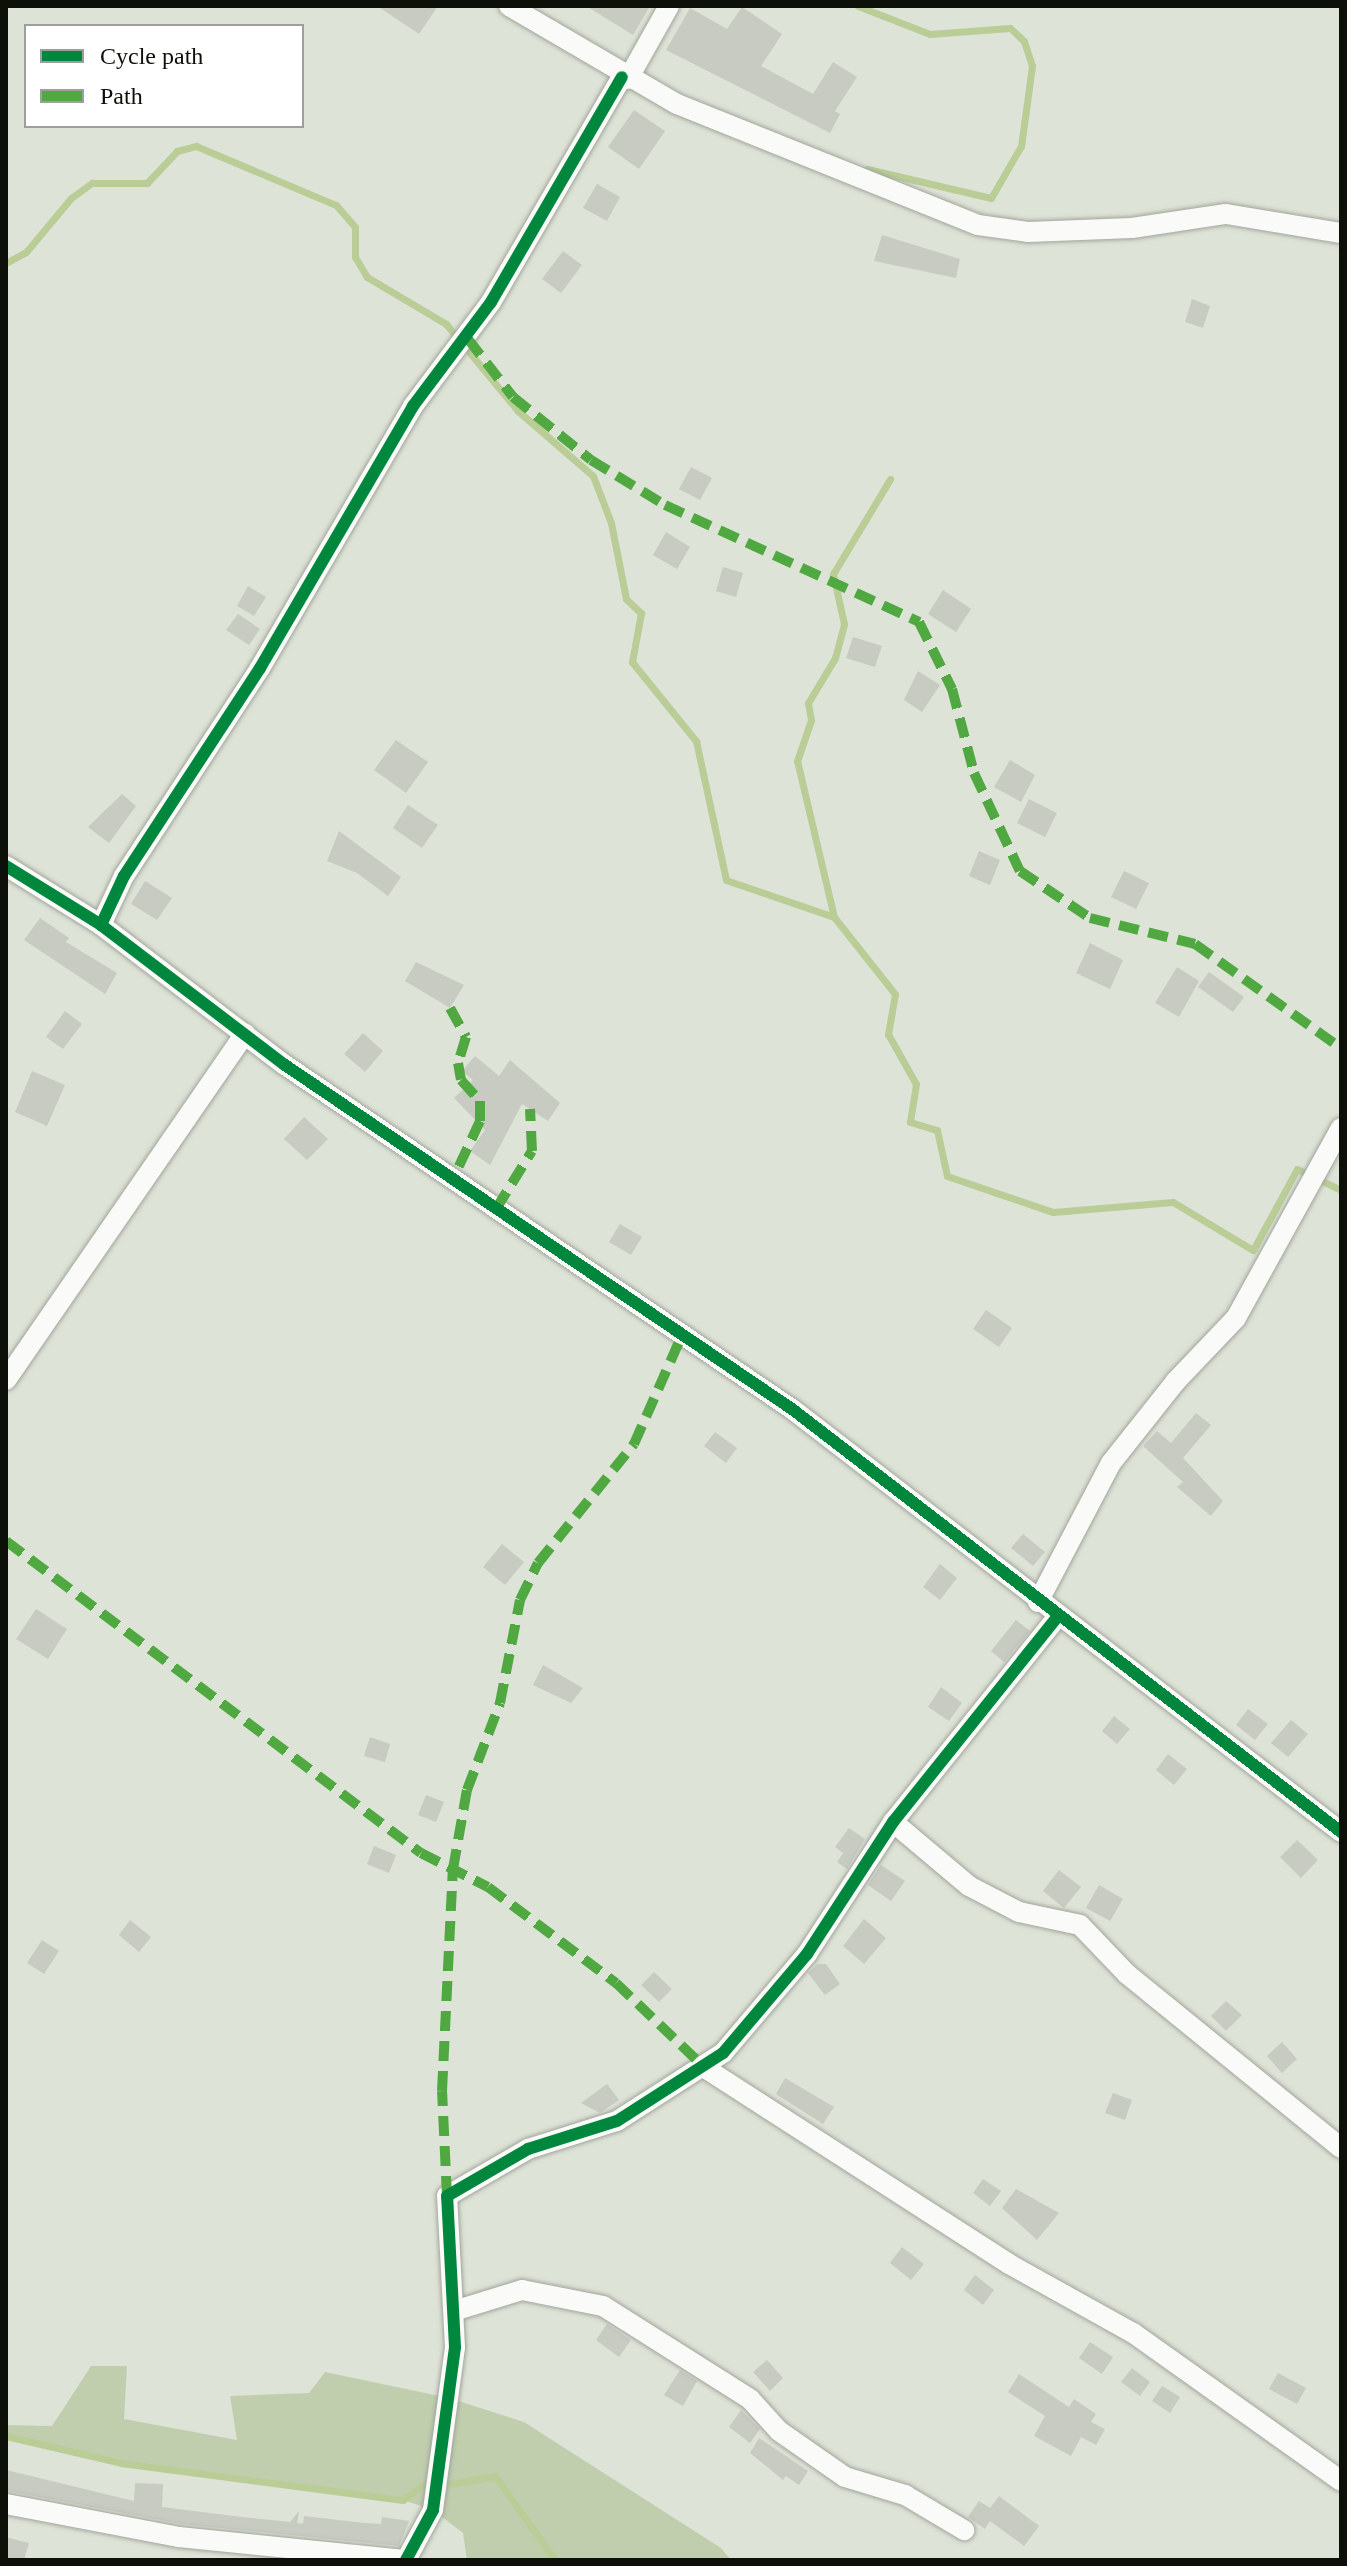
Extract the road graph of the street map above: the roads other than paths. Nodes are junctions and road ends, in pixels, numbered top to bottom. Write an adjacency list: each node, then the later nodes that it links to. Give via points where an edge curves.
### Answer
1 (509, 6): 3 (street)
2 (669, 6): 3 (street)
3 (625, 78): 4 (street, via 736,131 978,225 1028,232 1132,228 1226,214); 6 (street, via 491,302 413,406 260,668 124,876)
4 (1341, 233)
5 (6, 866): 6 (street)
6 (101, 925): 7 (street)
7 (245, 1034): 9 (street); 10 (street, via 792,1409)
8 (1341, 1128): 10 (street, via 1236,1318 1176,1381 1111,1463)
9 (6, 1380)
10 (1038, 1602): 11 (street)
11 (1057, 1617): 12 (street); 13 (street, via 1261,1765)
12 (893, 1822): 14 (street, via 807,1954 744,2031); 15 (street, via 969,1886 1019,1912 1080,1925 1127,1974)
13 (1341, 1832)
14 (705, 2068): 16 (street, via 617,2121 528,2149 447,2196); 17 (street, via 1009,2264 1133,2333)
15 (1341, 2148)
16 (457, 2310): 19 (street, via 522,2290 603,2306 750,2399 779,2431 845,2477 905,2495); 20 (street, via 433,2510)
17 (1341, 2481)
18 (6, 2504): 20 (street, via 179,2537)
19 (964, 2530)
20 (407, 2560)

